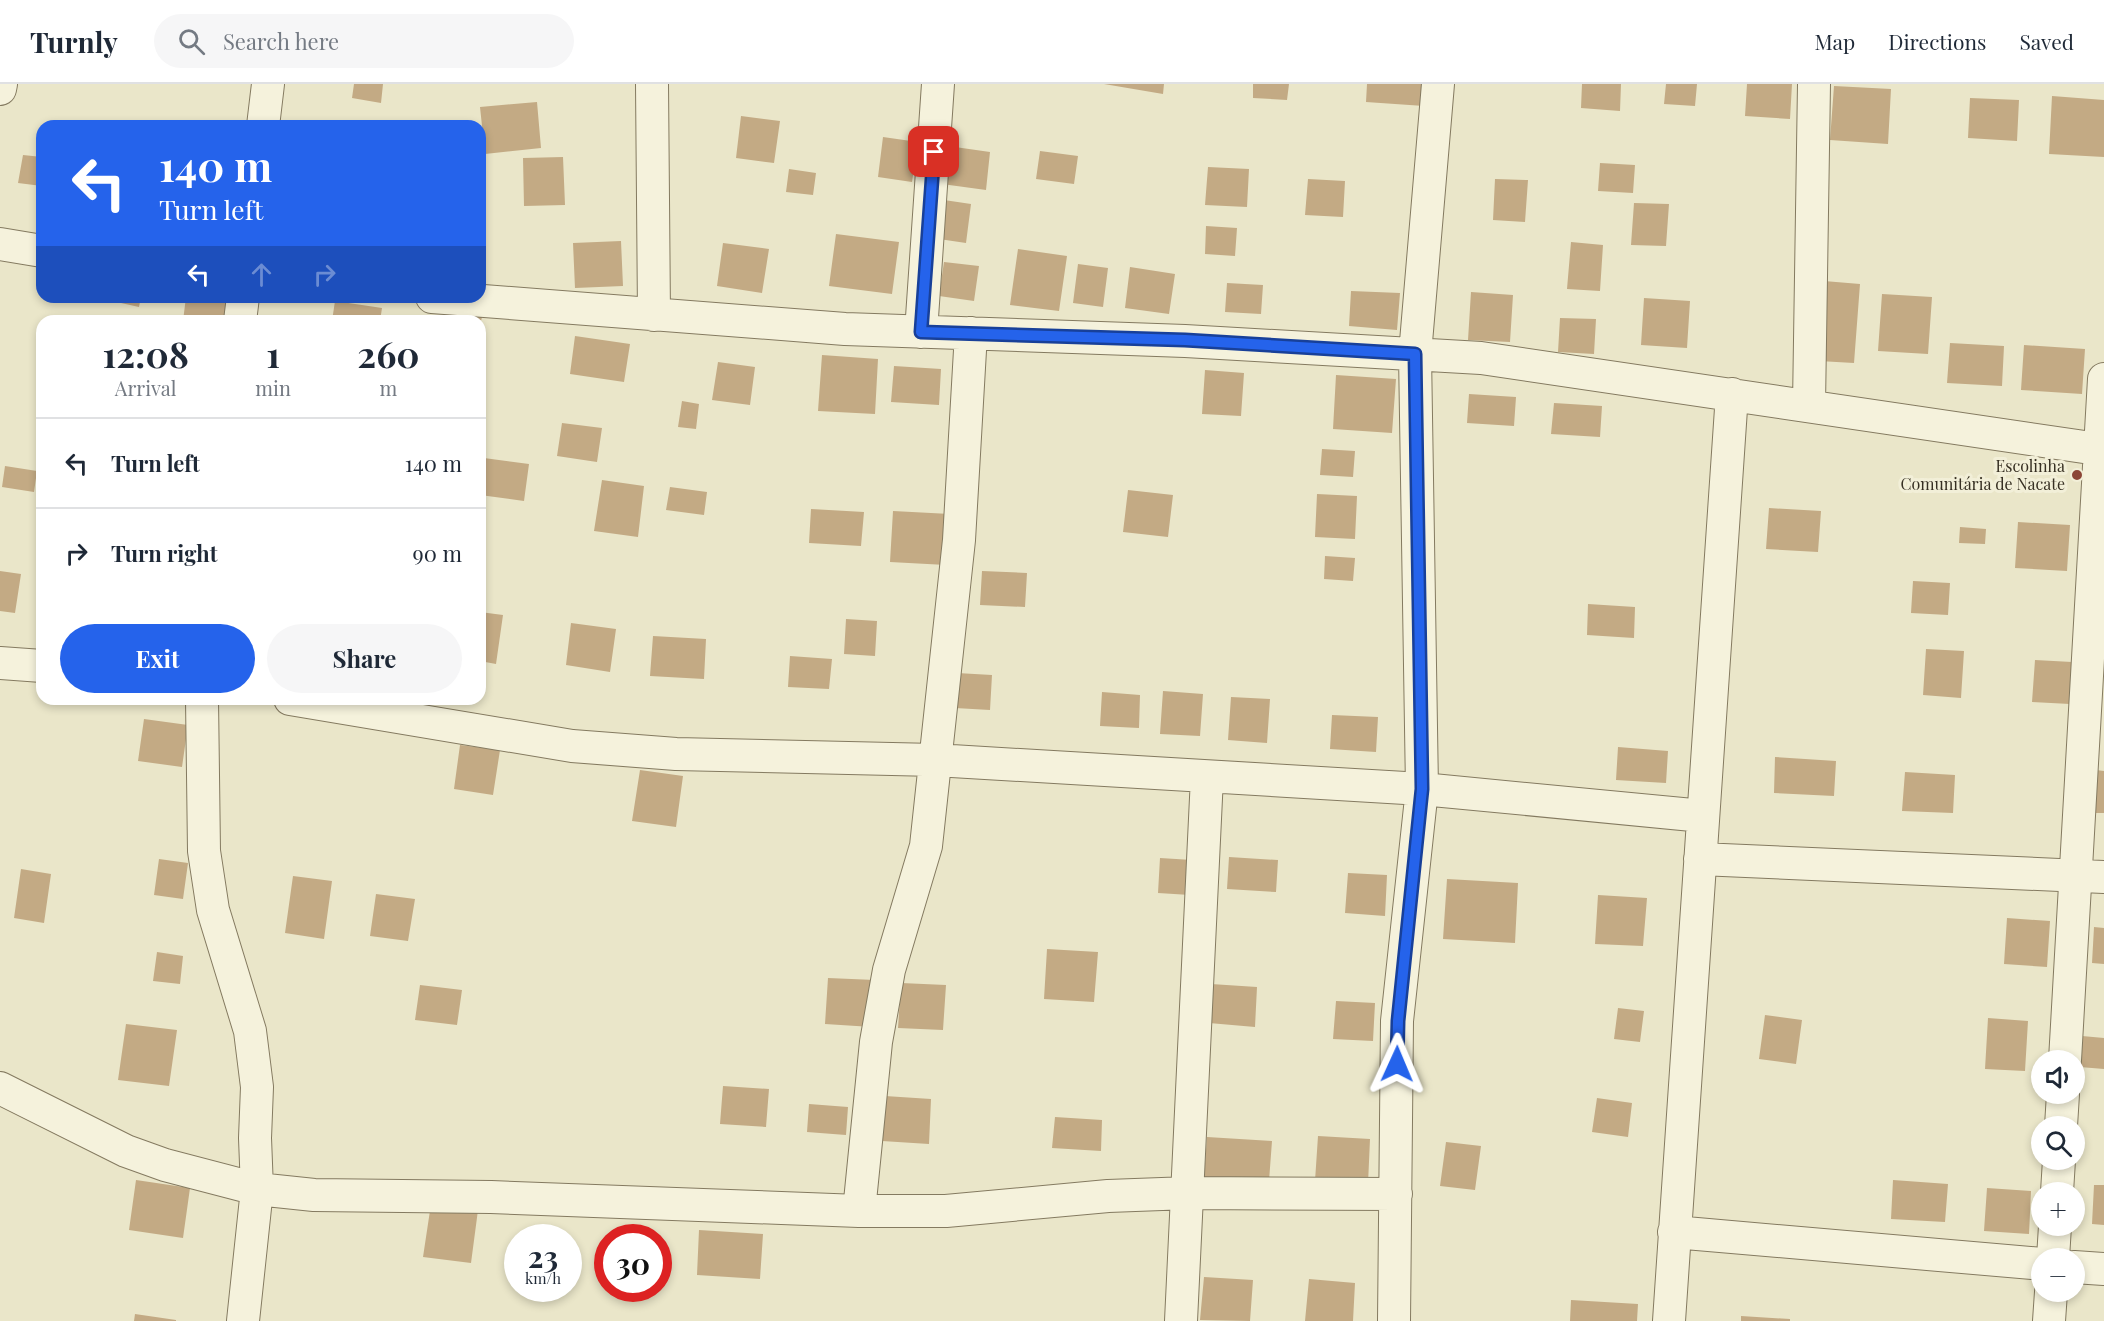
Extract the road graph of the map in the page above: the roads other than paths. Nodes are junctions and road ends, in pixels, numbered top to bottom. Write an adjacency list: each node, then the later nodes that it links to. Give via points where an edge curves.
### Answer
1 (1, 84): 7 (street)
2 (268, 84): 8 (street)
3 (652, 84): 12 (street)
4 (938, 84): 13 (street)
5 (1438, 84): 15 (street)
6 (1814, 84): 18 (street)
7 (0, 89)
8 (264, 120)
9 (0, 244): 10 (street)
10 (36, 249)
11 (486, 301): 12 (street)
12 (654, 315): 13 (street)
13 (921, 332): 14 (street)
14 (971, 333): 15 (street, via 1185,340); 24 (street, via 959,540)
15 (1415, 354): 17 (street, via 1481,358); 26 (street)
16 (2104, 379): 19 (street)
17 (1732, 394): 18 (street); 27 (street)
18 (1809, 405): 19 (street)
19 (2102, 449): 29 (street)
20 (0, 663): 21 (street)
21 (36, 666)
22 (202, 705): 32 (street, via 204,851 213,910 250,1031 257,1087)
23 (326, 705): 24 (street, via 572,746 676,754)
24 (935, 760): 25 (street); 35 (street, via 926,846 889,970 876,1042)
25 (1207, 777): 26 (street); 33 (street)
26 (1422, 789): 27 (street); 34 (street, via 1398,1021)
27 (1703, 816): 28 (street)
28 (1700, 859): 29 (street); 36 (street)
29 (2091, 876): 30 (street)
30 (2066, 1050)
31 (0, 1088): 32 (street, via 126,1150 165,1165)
32 (257, 1189): 35 (street, via 314,1195 492,1197); 41 (street)
33 (1189, 1193): 34 (street); 35 (street, via 946,1211); 42 (street)
34 (1396, 1194): 43 (street)
35 (859, 1211)
36 (1674, 1232): 37 (street); 44 (street)
37 (2031, 1263)
38 (2085, 1268): 39 (street)
39 (2104, 1269)
40 (2050, 1302): 45 (street)
41 (243, 1321)
42 (1181, 1321)
43 (1394, 1321)
44 (1670, 1321)
45 (2049, 1321)

